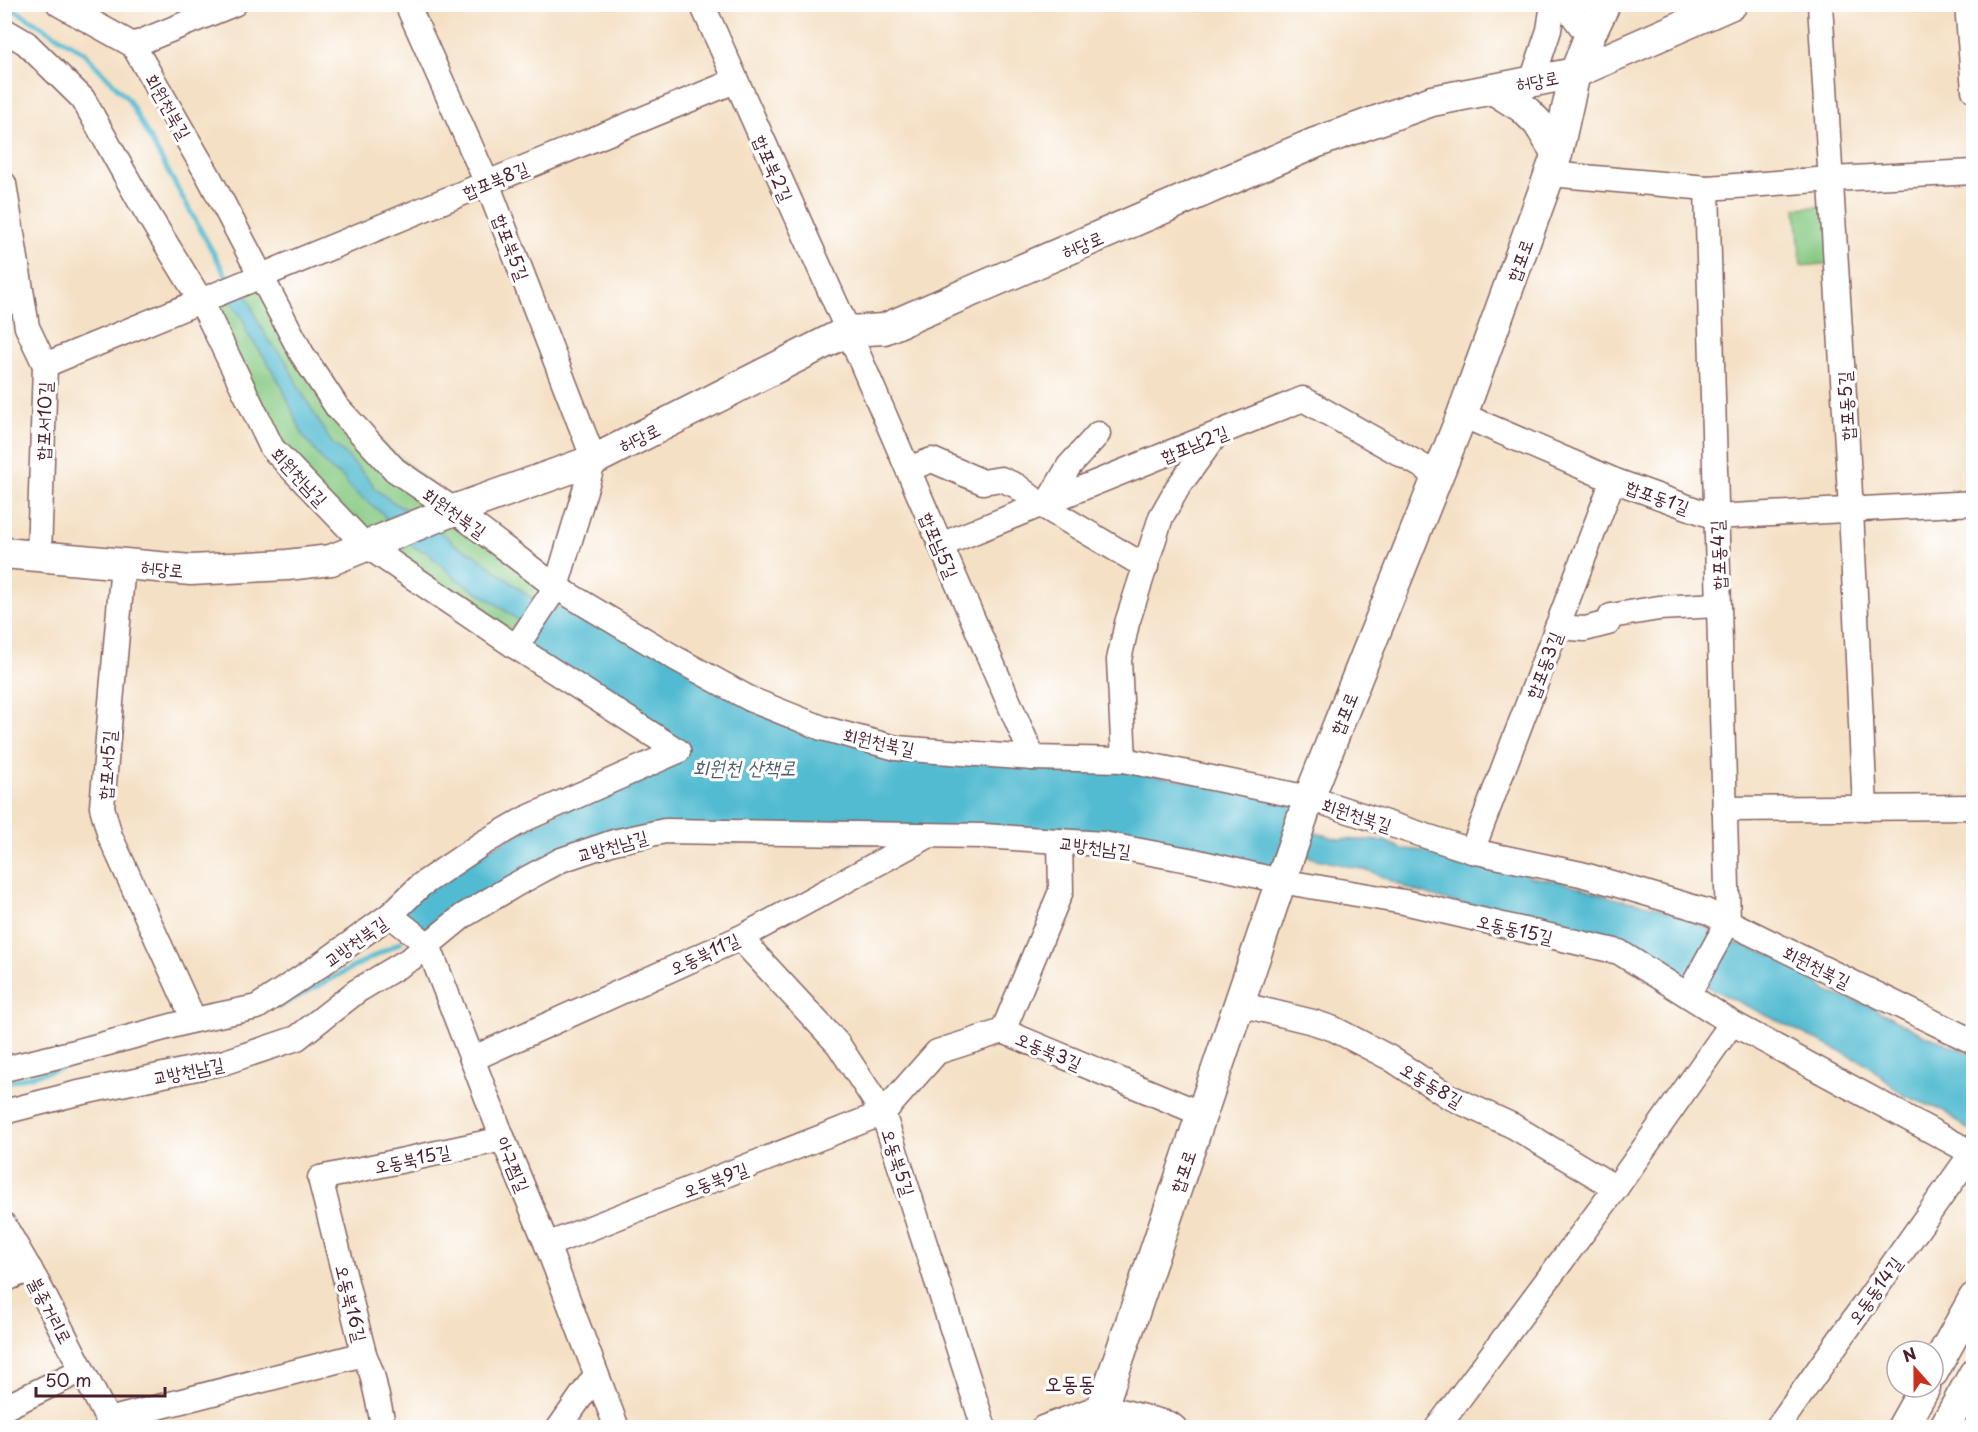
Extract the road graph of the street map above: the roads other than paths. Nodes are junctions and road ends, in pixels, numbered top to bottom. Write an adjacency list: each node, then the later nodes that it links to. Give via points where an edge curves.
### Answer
1 (58, 4): 13 (street)
2 (234, 4): 13 (street)
3 (407, 4): 22 (street, 합포북5길)
4 (702, 4): 15 (street, 합포북2길)
5 (1553, 4): 16 (street)
6 (1568, 4): 12 (street)
7 (1605, 4): 12 (main road, 합포로)
8 (1820, 4): 21 (street, 합포동5길)
9 (1967, 4): 18 (street)
10 (1712, 7): 14 (main road, 허당로)
11 (4, 30): 26 (street, 회원천남길, via 26,43 83,99 138,198)
12 (1589, 37): 14 (main road, 합포로)
13 (133, 45): 25 (street, 회원천북길, via 209,177)
14 (1575, 73): 16 (main road, 허당로); 19 (main road, 합포로)
15 (735, 81): 22 (street, 합포북8길); 27 (street, 합포북2길)
16 (1532, 81): 17 (main road, 허당로)
17 (1493, 89): 19 (main road, via 1538,123); 27 (main road, 허당로, via 1432,101 1315,143 884,329)
18 (1974, 90)
19 (1553, 164): 24 (street); 29 (main road, 합포로)
20 (1974, 172): 21 (street)
21 (1831, 178): 24 (street); 38 (street, 합포동5길)
22 (487, 183): 25 (street, 합포북8길); 32 (street, 합포북5길)
23 (4, 184): 28 (street, 합포서10길, via 27,327)
24 (1707, 188): 40 (street, 합포동4길)
25 (258, 277): 26 (street, 합포북8길); 39 (street, 회원천북길, via 337,407 394,470)
26 (204, 299): 28 (street); 41 (street, 회원천남길, via 272,448)
27 (848, 331): 32 (main road, 허당로); 33 (street, 합포남5길)
28 (45, 365): 44 (street, 합포서10길)
29 (1462, 415): 34 (main road, 합포로); 35 (street, 합포동1길)
30 (1098, 434): 36 (street, via 1069,466)
31 (1217, 434): 34 (street, 합포남2길, via 1303,399); 36 (street, 합포남2길); 46 (street, via 1161,517)
32 (594, 460): 39 (main road, 허당로); 47 (street)
33 (908, 469): 36 (street, via 932,460 983,482 1001,479); 42 (street, 합포남5길)
34 (1438, 475): 54 (main road, 합포로)
35 (1613, 480): 40 (street, 합포동1길); 49 (street, 합포동3길)
36 (1045, 503): 42 (street, 합포남2길); 46 (street)
37 (1974, 503): 38 (street, 합포동1길)
38 (1851, 510): 40 (street, 합포동1길); 56 (street, 합포동5길)
39 (449, 512): 41 (main road, 허당로); 47 (street, 회원천북길)
40 (1715, 517): 48 (street, 합포동4길)
41 (376, 540): 45 (main road, 허당로, via 331,560 287,565 191,570); 50 (street, 회원천남길)
42 (941, 545): 52 (street, 합포남5길)
43 (4, 553): 44 (main road, 허당로)
44 (39, 556): 45 (main road, 허당로)
45 (123, 564): 68 (street, 합포서5길, via 102,807 110,836)
46 (1146, 567): 53 (street, via 1119,660)
47 (556, 587): 50 (street); 52 (street, 회원천북길, via 752,700 822,728 896,748)
48 (1718, 605): 49 (street, via 1659,608 1611,616 1608,623 1585,628); 57 (street, 합포동4길)
49 (1557, 627): 60 (street, 합포동3길)
50 (516, 647): 51 (street, 회원천남길)
51 (678, 751): 62 (street, 교방천북길, via 525,819 421,885)
52 (1033, 758): 53 (street, 회원천북길)
53 (1124, 760): 54 (street, 회원천북길)
54 (1309, 798): 60 (street, 회원천북길); 61 (main road, 합포로)
55 (1974, 807): 56 (street)
56 (1865, 808): 57 (street)
57 (1724, 809): 63 (street, 합포동4길)
58 (930, 835): 59 (street, 교방천남길); 64 (street, 오동북11길); 65 (street, 교방천남길, via 654,833 561,860 463,916)
59 (1060, 841): 61 (street, 교방천남길, via 1115,846); 70 (street, via 1061,891)
60 (1472, 851): 63 (street, 회원천북길, via 1581,874 1706,911)
61 (1280, 881): 66 (street, 오동동15길, via 1404,902 1619,952); 67 (main road, 합포로)
62 (390, 915): 65 (street); 68 (street, 교방천북길, via 257,1007)
63 (1728, 922): 66 (street); 71 (street, 회원천북길)
64 (740, 938): 72 (street, 오동북11길); 75 (street, 오동북5길, via 838,1044)
65 (428, 945): 72 (street, 아구찜길); 74 (street, 교방천남길, via 357,991 297,1038 225,1062)
66 (1688, 995): 69 (street, 오동동15길)
67 (1239, 1004): 76 (main road, 합포로); 80 (street, 오동동8길, via 1334,1029 1390,1058 1448,1096 1513,1126)
68 (194, 1020): 73 (street, 교방천북길)
69 (1732, 1023): 78 (street, 오동동15길); 80 (street)
70 (1003, 1031): 75 (street, 오동북3길, via 938,1052); 76 (street, 오동북3길)
71 (1974, 1042)
72 (472, 1059): 77 (street, 아구찜길)
73 (4, 1068)
74 (4, 1112)
75 (883, 1113): 82 (street, 오동북9길); 99 (street, 오동북5길)
76 (1202, 1114): 94 (main road, 합포로)
77 (503, 1139): 79 (street, 오동북15길); 82 (street, 아구찜길)
78 (1973, 1152): 102 (street, 오동동14길)
79 (321, 1178): 87 (street, 오동북16길)
80 (1616, 1188): 93 (street)
81 (4, 1225): 83 (street, 불종거리로)
82 (547, 1245): 90 (street, 아구찜길)
83 (30, 1269): 84 (street); 88 (street, 불종거리로)
84 (4, 1280)
85 (1974, 1298): 86 (main road)
86 (1945, 1350)
87 (364, 1354): 95 (street); 96 (street, 오동북16길)
88 (82, 1370): 92 (street); 95 (street, 불종거리로)
89 (1974, 1374): 104 (main road)
90 (596, 1376): 97 (street); 98 (street, 아구찜길)
91 (1918, 1399): 103 (main road)
92 (4, 1408)
93 (1444, 1419)
94 (1103, 1420): 100 (street); 101 (street, via 1170,1424)
95 (110, 1424)
96 (384, 1428)
97 (559, 1428)
98 (617, 1428)
99 (984, 1428)
100 (1043, 1428)
101 (1175, 1428)
102 (1777, 1428)
103 (1902, 1428)
104 (1944, 1428)

